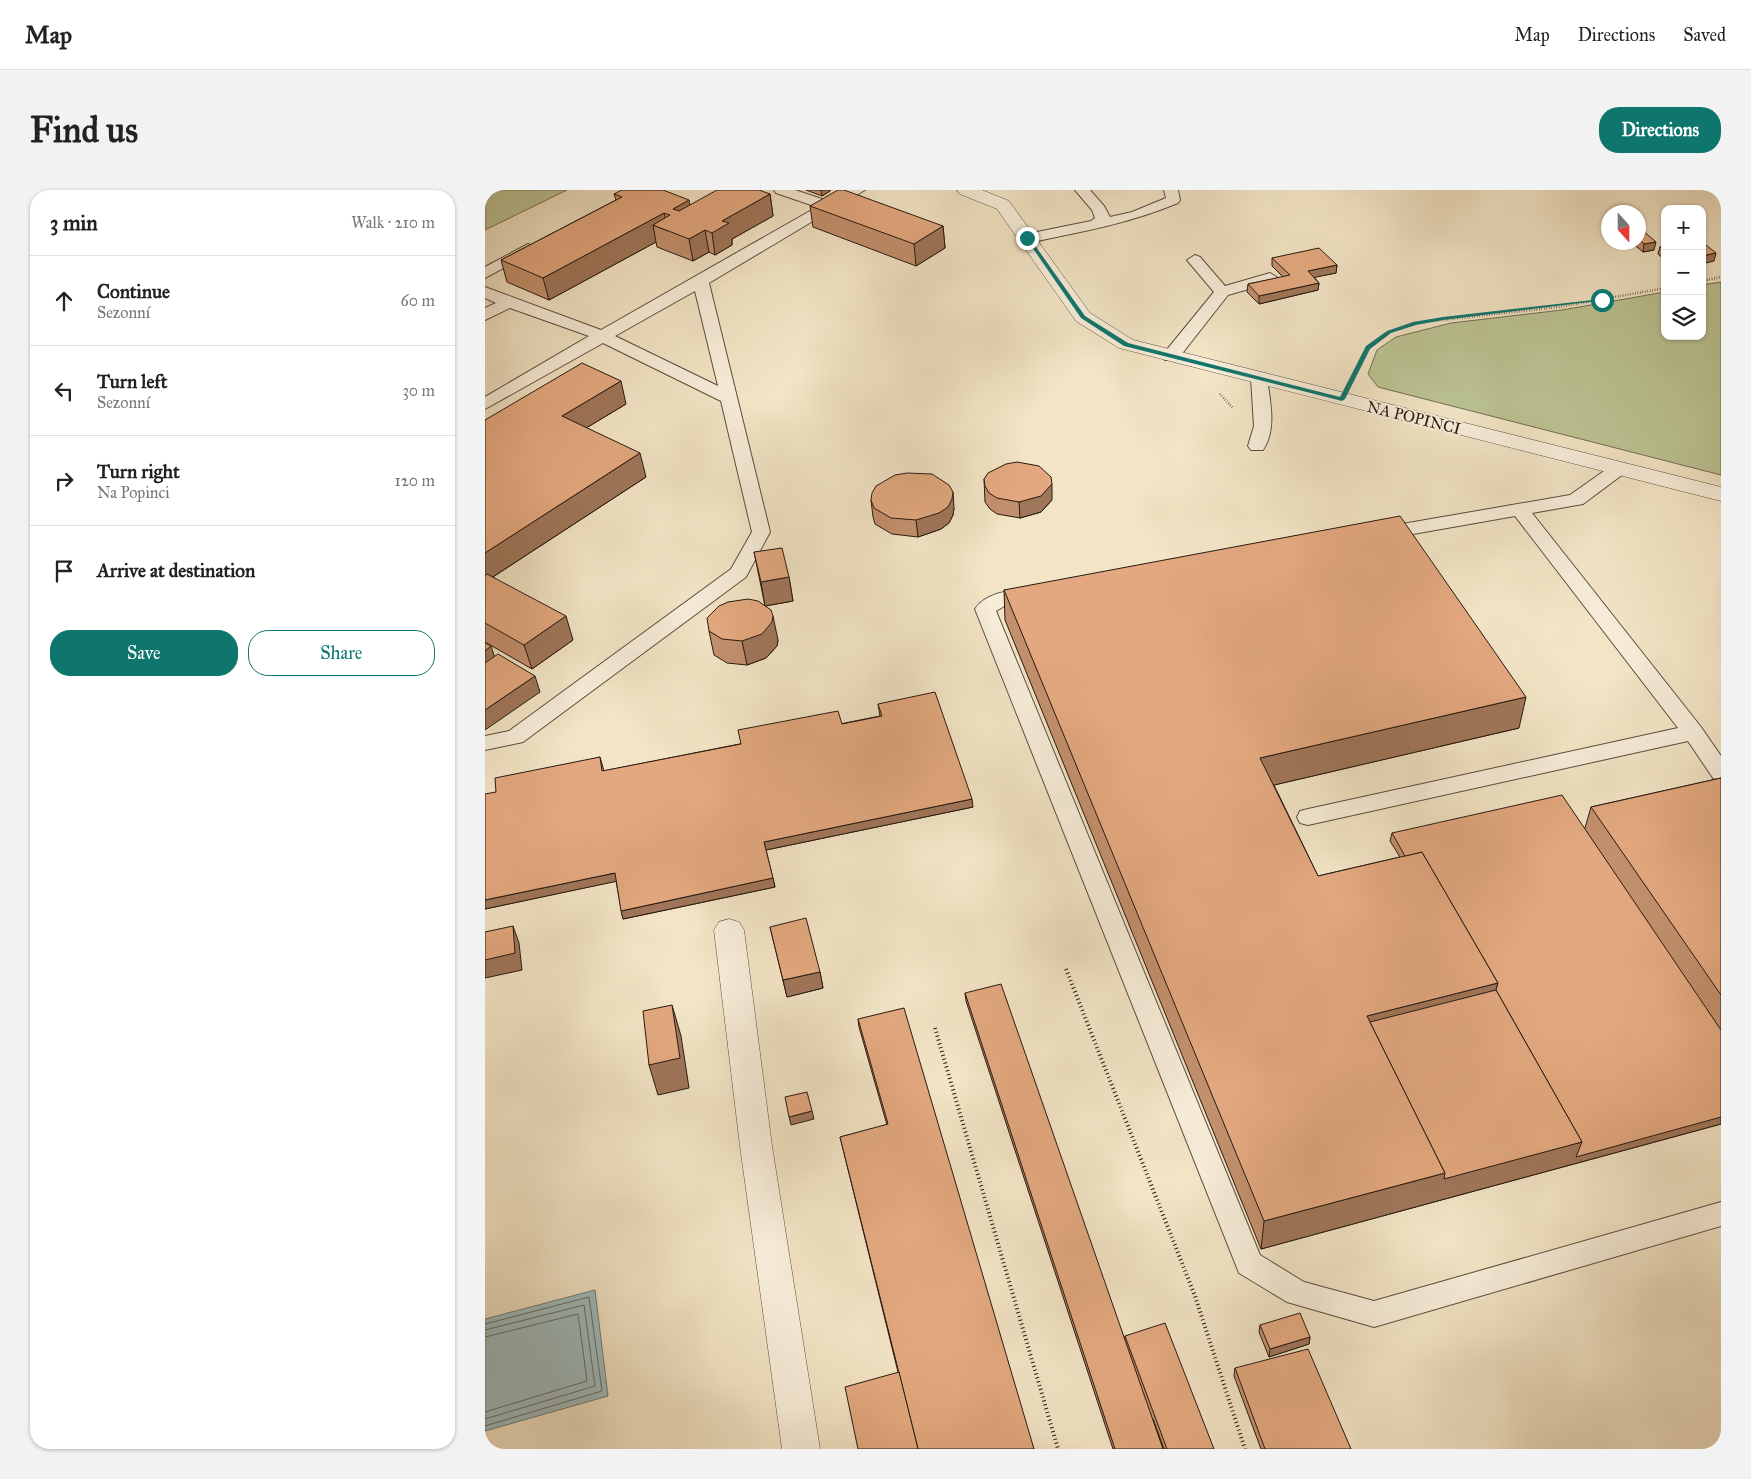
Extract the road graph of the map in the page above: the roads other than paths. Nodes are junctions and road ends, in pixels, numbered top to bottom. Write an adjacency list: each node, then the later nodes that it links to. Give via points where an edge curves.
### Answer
1 (781, 190): 6 (lane)
2 (858, 190): 6 (lane)
3 (966, 190): 8 (street, NA POPINCI, via 1003,205)
4 (1082, 190): 7 (lane, via 1099,209 1103,219)
5 (1171, 190): 7 (lane, via 1173,200 1161,206)
6 (828, 206): 13 (lane)
7 (1096, 225): 8 (lane)
8 (1027, 238): 19 (street, NA POPINCI, via 1083,317 1126,344)
9 (543, 240): 11 (lane)
10 (1195, 260): 15 (lane)
11 (485, 273)
12 (1270, 278): 15 (lane)
13 (701, 280): 18 (lane); 21 (lane)
14 (485, 292): 16 (lane)
15 (1222, 292): 19 (lane)
16 (507, 303): 17 (lane); 18 (lane, via 571,322)
17 (485, 315)
18 (602, 336): 21 (lane); 22 (lane)
19 (1171, 356): 20 (street, NA POPINCI)
20 (1259, 378): 23 (lane, via 1263,426); 24 (street, NA POPINCI)
21 (729, 398): 30 (lane, via 761,532 739,573 515,737)
22 (485, 404)
23 (1257, 446)
24 (1620, 468): 25 (street, NA POPINCI); 26 (lane, via 1575,500)
25 (1721, 494)
26 (1519, 510): 27 (lane); 29 (lane)
27 (1353, 538)
28 (1061, 589): 34 (lane, via 1002,599 985,609 1249,1264 1297,1294 1374,1314)
29 (1693, 732): 31 (lane); 32 (lane)
30 (485, 743)
31 (1721, 773)
32 (1308, 817)
33 (729, 930): 35 (street, via 756,1146)
34 (1721, 1214)
35 (801, 1449)

